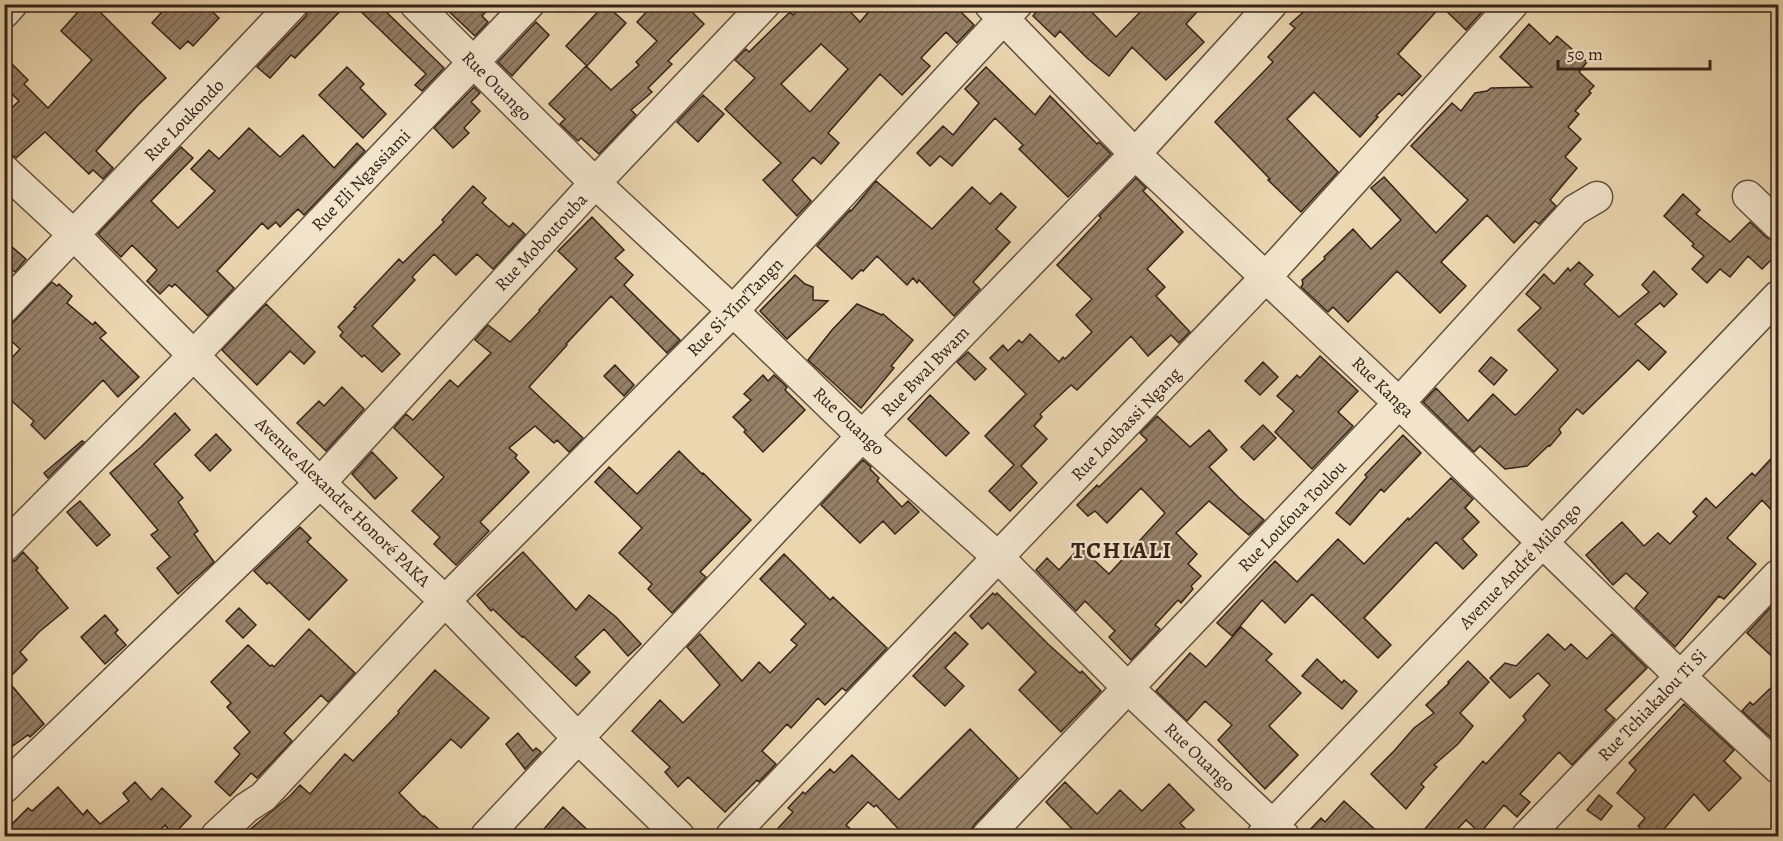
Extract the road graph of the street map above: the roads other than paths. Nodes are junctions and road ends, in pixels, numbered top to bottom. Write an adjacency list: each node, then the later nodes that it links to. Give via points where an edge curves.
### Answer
1 (12, 4): 9 (street)
2 (293, 4): 17 (street, Rue Loukondo)
3 (415, 4): 10 (street, Rue Ouango)
4 (528, 4): 10 (street, Rue Eli Ngassiami)
5 (765, 4): 13 (street, Rue Moboutouba)
6 (1272, 4): 11 (street, Rue Bwal Bwam)
7 (1513, 4): 18 (street, Rue Loubassi Ngang)
8 (1004, 9): 11 (street, Rue Kanga); 21 (street, Rue Si-Yim'Tangn)
9 (4, 13)
10 (473, 63): 13 (street, Rue Ouango); 22 (street, Rue Eli Ngassiami)
11 (1135, 154): 18 (street, Rue Kanga); 24 (street, Rue Bwal Bwam)
12 (4, 170): 17 (street, Avenue Alexandre Honoré PAKA)
13 (595, 183): 21 (street, Rue Ouango); 25 (street, Rue Moboutouba)
14 (1748, 196): 16 (street)
15 (1597, 197): 23 (street, Rue Loufoua Toulou, via 1575,210)
16 (1779, 225)
17 (74, 235): 20 (street, Rue Loukondo); 22 (street, Avenue Alexandre Honoré PAKA)
18 (1266, 277): 23 (street, Rue Kanga); 28 (street, Rue Loubassi Ngang)
19 (1779, 296): 26 (street, Avenue André Milongo)
20 (4, 308)
21 (733, 311): 24 (street, Rue Ouango); 30 (street, Rue Si-Yim'Tangn)
22 (193, 356): 25 (street, Avenue Alexandre Honoré PAKA); 27 (street, Rue Eli Ngassiami)
23 (1399, 403): 26 (street, Rue Kanga); 32 (street, Rue Loufoua Toulou)
24 (862, 436): 28 (street, Rue Ouango); 33 (street, Rue Bwal Bwam)
25 (320, 483): 30 (street, Avenue Alexandre Honoré PAKA); 35 (street, Rue Moboutouba)
26 (1543, 542): 31 (street, Rue Kanga); 36 (street, Avenue André Milongo)
27 (4, 547)
28 (999, 558): 32 (street, Rue Ouango); 40 (street, Rue Loubassi Ngang)
29 (1779, 575): 31 (street, Rue Tchiakalou Ti Si)
30 (445, 601): 33 (street, Avenue Alexandre Honoré PAKA); 37 (street, Rue Si-Yim'Tangn, via 263,797)
31 (1680, 676): 34 (street, Rue Kanga); 42 (street, Rue Tchiakalou Ti Si)
32 (1128, 688): 36 (street, Rue Ouango); 41 (street, Rue Loufoua Toulou)
33 (578, 737): 38 (street, Rue Bwal Bwam); 39 (street, Avenue Alexandre Honoré PAKA)
34 (1779, 768)
35 (4, 788)
36 (1272, 833)
37 (216, 837)
38 (486, 837)
39 (679, 837)
40 (731, 837)
41 (987, 837)
42 (1527, 837)

